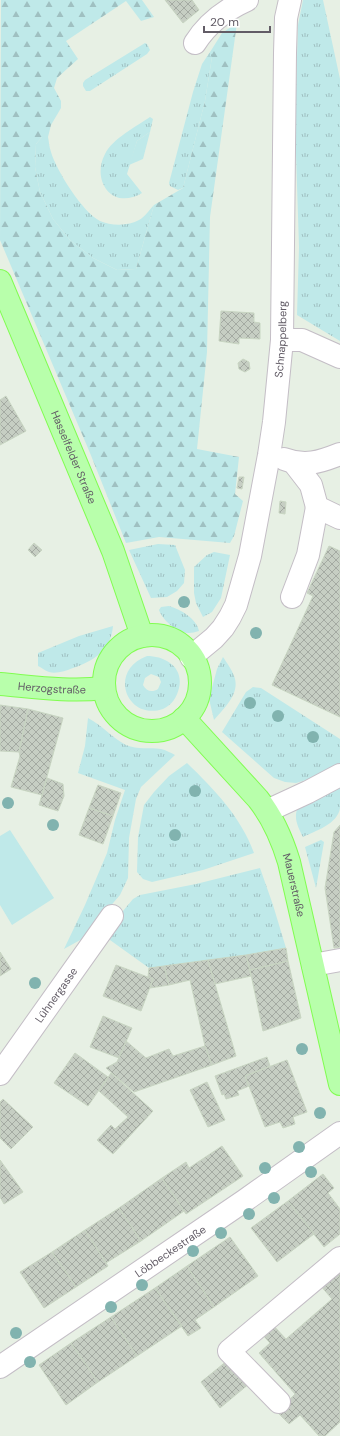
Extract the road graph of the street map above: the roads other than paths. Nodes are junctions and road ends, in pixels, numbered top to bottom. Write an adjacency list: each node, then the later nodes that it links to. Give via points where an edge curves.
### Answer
1 (247, 0): 3 (street, via 214,21)
2 (290, 0): 5 (street, Schnappelberg, via 286,18 285,53)
3 (195, 43)
4 (0, 281): 13 (main road, Hasselfelder Straße, via 112,551)
5 (282, 340): 6 (street, via 302,340); 8 (street, Schnappelberg)
6 (340, 357)
7 (340, 454): 9 (street, via 317,463)
8 (269, 455): 9 (street); 14 (street, Schnappelberg, via 250,556 236,605 223,628)
9 (294, 463): 10 (street, via 310,485)
10 (317, 507): 11 (street); 12 (street, via 308,555)
11 (340, 518)
12 (292, 597)
13 (142, 636): 14 (main road, via 170,639 184,648); 16 (main road, via 130,640 116,652 106,668)
14 (191, 657): 17 (main road, via 197,668 199,685 195,703)
15 (0, 684): 16 (main road, Herzogstraße, via 54,690)
16 (104, 688): 17 (main road, via 112,709 122,720 135,728 150,731 165,729)
17 (184, 718): 19 (main road, Mauerstraße)
18 (340, 775): 19 (street)
19 (267, 811): 22 (main road, Mauerstraße, via 278,831 289,862)
20 (112, 916): 23 (street, Lühnergasse)
21 (340, 960): 22 (street)
22 (313, 965): 24 (main road, Mauerstraße)
23 (0, 1074)
24 (340, 1084)
25 (340, 1133): 27 (street, Löbbeckestraße)
26 (340, 1258): 28 (street, via 229,1351)
27 (0, 1367)
28 (279, 1402)

